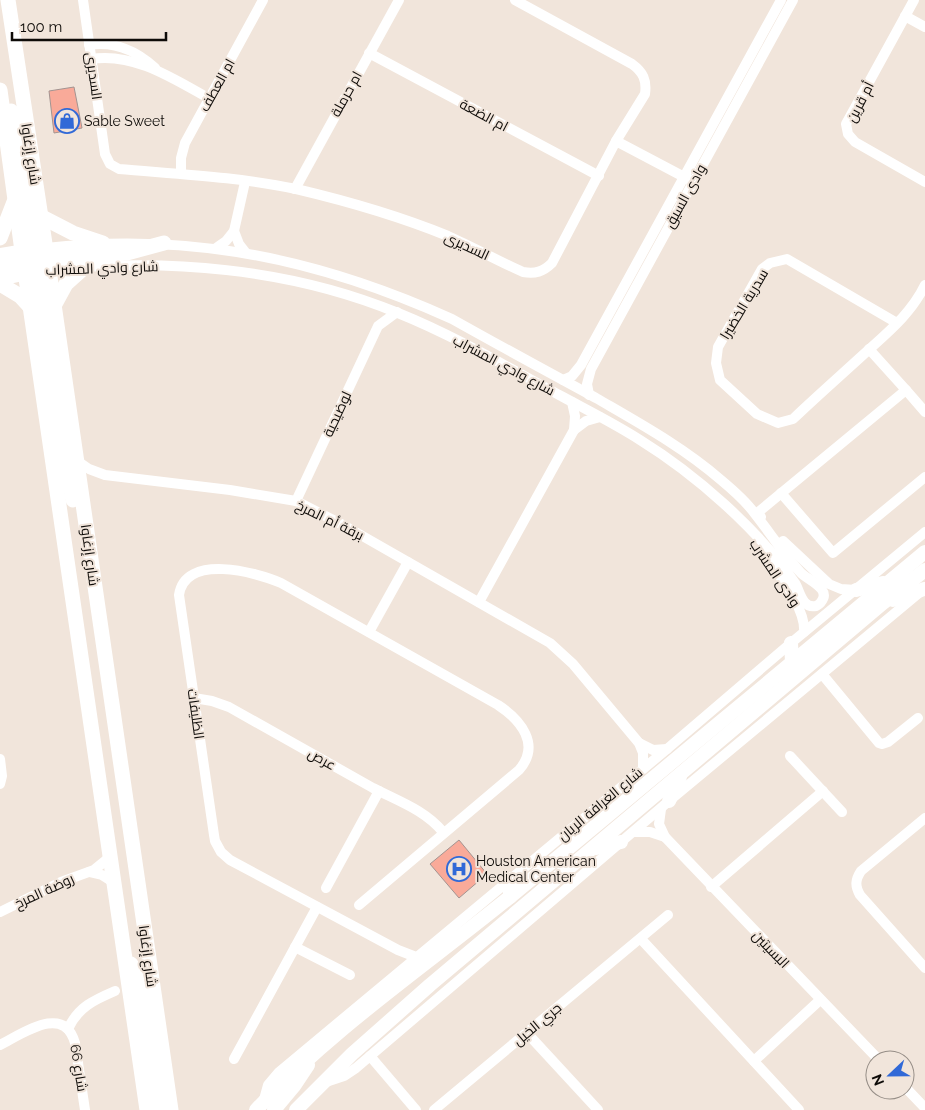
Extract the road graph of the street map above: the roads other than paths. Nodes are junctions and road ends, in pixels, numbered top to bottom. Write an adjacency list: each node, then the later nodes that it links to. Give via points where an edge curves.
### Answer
1 (8, 0): 26 (main road, شارع إزغاوا)
2 (83, 0): 11 (street, السديرى)
3 (263, 0): 17 (street, ام العطف)
4 (399, 0): 12 (street, ام حرملة)
5 (515, 0): 18 (street, السديرى, via 639,69 646,85 644,94)
6 (781, 0): 21 (street, وادى السيق)
7 (793, 0): 21 (street, وادى السيق)
8 (914, 0): 9 (street, أم قرين)
9 (905, 16): 10 (street); 23 (street, أم قرين, via 846,124 848,134 856,142)
10 (925, 27)
11 (89, 45): 13 (street, السديرى); 14 (street, via 111,44 126,49)
12 (369, 53): 20 (street, ام الضعة); 24 (street, ام حرملة)
13 (92, 59): 14 (street, via 119,58); 19 (street, السديرى, via 105,154 110,164 119,169)
14 (158, 70): 17 (street)
15 (0, 84): 34 (main road, via 16,131)
16 (0, 90): 25 (main road, شارع إزغاوا)
17 (210, 99): 19 (street, ام العطف, via 185,143)
18 (616, 141): 20 (street, السديرى); 21 (street)
19 (181, 174): 22 (street, السديرى)
20 (599, 176): 24 (street, السديرى, via 552,263 546,269 531,274 418,225)
21 (689, 179): 48 (street, وادى السيق, via 581,365 572,376); 50 (street, وادى السيق, via 589,374)
22 (245, 182): 24 (street, السديرى); 27 (street)
23 (925, 182)
24 (294, 189)
25 (15, 201): 28 (main road); 34 (main road, شارع إزغاوا)
26 (40, 216): 29 (main road, via 73,233); 34 (main road, شارع إزغاوا)
27 (234, 231): 31 (street); 32 (street, via 238,244)
28 (0, 238)
29 (103, 243): 30 (street, شارع وادي المشراب); 34 (street, شارع وادي المشراب)
30 (164, 243): 31 (street, شارع وادي المشراب); 34 (main road, via 127,253)
31 (216, 248): 32 (street, شارع وادي المشراب)
32 (246, 253): 48 (street, شارع وادي المشراب, via 326,272 391,293 452,319)
33 (0, 255): 34 (main road, شارع وادي المشراب)
34 (35, 260): 35 (main road); 36 (street, شارع وادي المشراب); 37 (main road, شارع وادي المشراب); 42 (main road, شارع إزغاوا); 43 (main road, شارع إزغاوا); 64 (main road, via 67,473 75,508)
35 (0, 267)
36 (85, 267): 41 (street, شارع وادي المشراب, via 146,265 220,270 297,282); 42 (main road, via 66,284)
37 (0, 279)
38 (0, 284): 43 (main road, via 20,296)
39 (925, 285): 40 (street, سدرية الخضيرا)
40 (922, 299): 45 (street, سدرية الخضيرا)
41 (374, 304): 44 (street, شارع وادي المشراب); 46 (street)
42 (54, 306): 55 (main road, شارع إزغاوا)
43 (31, 308): 97 (main road, شارع إزغاوا)
44 (397, 312): 46 (street, لوضيحية); 51 (street, شارع وادي المشراب)
45 (897, 323): 47 (street, سدرية الخضيرا); 47 (street, سدرية الخضيرا, via 787,259 770,263 762,269 718,347 716,363 720,380 757,414 778,423 793,419)
46 (378, 326): 60 (street, لوضيحية)
47 (870, 349): 49 (street)
48 (563, 380): 50 (street, شارع وادي المشراب)
49 (906, 390): 52 (street); 59 (street)
50 (589, 395): 61 (street, شارع وادي المشراب, via 686,452)
51 (572, 402): 53 (street, شارع وادي المشراب); 54 (street)
52 (925, 412)
53 (600, 417): 54 (street, via 586,421); 62 (street, شارع وادي المشراب, via 663,455)
54 (574, 430): 71 (street)
55 (76, 460): 56 (street, برقة أم المرخ); 58 (main road, شارع إزغاوا)
56 (105, 475): 58 (street, via 92,478); 60 (street, برقة أم المرخ, via 230,490)
57 (925, 477): 59 (street, via 833,553)
58 (80, 490): 64 (main road, شارع إزغاوا)
59 (781, 493): 61 (street)
60 (296, 502): 66 (street, برقة أم المرخ)
61 (756, 514): 62 (street, شارع وادي المشراب, via 799,570 821,587 824,594 822,602 811,606 804,602 791,578); 70 (street, شارع وادي المشراب, via 829,584 841,590)
62 (737, 517): 74 (street, وادى المشرب, via 798,606 804,619)
63 (925, 532): 70 (street, شارع الغرافة الريان)
64 (88, 542): 132 (main road, شارع إزغاوا)
65 (925, 552): 68 (main road, شارع الغرافة الريان)
66 (408, 562): 71 (street, برقة أم المرخ); 73 (street)
67 (925, 570): 72 (main road)
68 (886, 582): 70 (main road); 76 (main road, شارع الغرافة الريان)
69 (924, 589): 72 (main road); 77 (street)
70 (856, 590): 74 (street, شارع الغرافة الريان)
71 (479, 602): 80 (street, برقة أم المرخ, via 560,651)
72 (883, 603): 85 (main road)
73 (368, 632): 78 (street, الظليفات, via 271,579 222,569 194,573 183,582 179,595); 92 (street, الظليفات, via 506,711 527,738 529,746 524,763)
74 (804, 632): 75 (street, شارع الغرافة الريان)
75 (791, 643): 76 (main road); 81 (street, شارع الغرافة الريان)
76 (792, 662): 103 (main road, شارع الغرافة الريان)
77 (822, 674): 79 (street, via 880,743 886,744); 89 (street)
78 (194, 698): 87 (street, عرص, via 229,707); 105 (street, الظليفات, via 218,847 230,860)
79 (918, 718)
80 (639, 743): 81 (street, via 653,750); 84 (street, برقة أم المرخ)
81 (668, 749): 84 (street, شارع الغرافة الريان)
82 (790, 756): 88 (street)
83 (0, 759): 86 (street)
84 (643, 769): 99 (street, شارع الغرافة الريان)
85 (682, 774): 89 (main road); 96 (main road)
86 (0, 784)
87 (378, 791): 92 (street, عرص, via 427,816); 102 (street)
88 (823, 791): 90 (street); 101 (street)
89 (665, 805): 93 (street); 94 (street, via 659,824)
90 (842, 812)
91 (925, 818): 113 (street, via 861,871 856,879 860,895)
92 (443, 832): 104 (street, الظليفات)
93 (635, 832): 94 (street); 95 (street)
94 (665, 837): 101 (street, البسيتين)
95 (621, 842): 96 (main road); 122 (street)
96 (593, 848): 125 (main road, via 389,1020)
97 (110, 857): 98 (street, روضة المرخ); 100 (main road, شارع إزغاوا)
98 (88, 872): 100 (street, روضة المرخ); 106 (street, روضة المرخ)
99 (510, 879): 103 (main road); 112 (street, شارع الغرافة الريان)
100 (113, 882): 111 (main road, شارع إزغاوا)
101 (711, 887): 117 (street, البسيتين)
102 (326, 888)
103 (510, 897): 127 (main road, شارع الغرافة الريان, via 314,1053)
104 (358, 905)
105 (317, 906): 109 (street); 110 (street, الظليفات)
106 (0, 912)
107 (668, 915): 108 (street, جري الخيل)
108 (641, 939): 119 (street, جري الخيل); 124 (street)
109 (295, 947): 115 (street); 123 (street)
110 (392, 947): 112 (street, الظليفات); 114 (street)
111 (123, 949): 130 (main road, شارع إزغاوا); 131 (main road, via 139,986)
112 (416, 957): 114 (street, شارع الغرافة الريان)
113 (925, 968)
114 (399, 971): 127 (street, شارع الغرافة الريان, via 275,1076 268,1085)
115 (350, 975)
116 (115, 991): 118 (street, via 88,1003 76,1014)
117 (820, 1000): 121 (street, البسيتين); 124 (street)
118 (68, 1029): 120 (street, via 47,1023); 129 (street, شارع 66, via 74,1038)
119 (528, 1033): 135 (street, جري الخيل); 136 (street)
120 (0, 1045)
121 (868, 1050)
122 (370, 1056): 125 (street, via 344,1076); 134 (street)
123 (234, 1058)
124 (754, 1061): 137 (street)
125 (322, 1083): 133 (main road)
126 (915, 1098): 128 (street)
127 (264, 1108)
128 (925, 1108)
129 (85, 1110)
130 (147, 1110)
131 (159, 1110)
132 (170, 1110)
133 (296, 1110)
134 (416, 1110)
135 (434, 1110)
136 (598, 1110)
137 (799, 1110)

